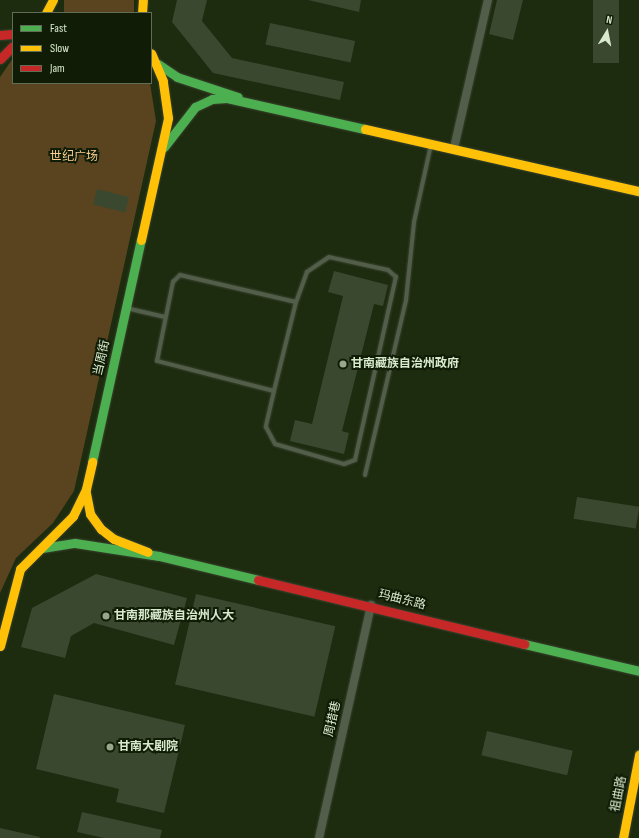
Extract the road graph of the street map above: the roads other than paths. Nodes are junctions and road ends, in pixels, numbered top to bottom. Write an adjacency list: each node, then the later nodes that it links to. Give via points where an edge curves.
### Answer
1 (53, 0): 4 (street)
2 (144, 0): 5 (street)
3 (488, 0): 13 (street)
4 (47, 12)
5 (142, 12)
6 (12, 34): 7 (street)
7 (0, 35)
8 (12, 47): 10 (street)
9 (152, 55): 11 (street, via 177,77); 14 (street, 当周街, via 164,81 168,105)
10 (0, 59)
11 (244, 100): 12 (street); 14 (street, via 201,102 179,124)
12 (432, 143): 13 (street); 20 (lane, via 414,222 406,300)
13 (454, 148): 15 (street)
14 (161, 152): 17 (street, 当周街)
15 (639, 191)
16 (296, 302): 18 (lane, via 180,276 174,279); 19 (lane); 19 (lane, via 307,272 329,257 388,270 396,276 356,460 344,464 275,444 266,427)
17 (126, 308): 18 (lane); 21 (street, 当周街)
18 (165, 317): 19 (lane, via 156,355 160,364)
19 (274, 391)
20 (365, 475)
21 (86, 489): 22 (street, 当周街, via 70,519); 23 (street, via 88,509 101,529 114,539)
22 (34, 551): 23 (street, via 66,543); 25 (street, 当周街, via 17,575)
23 (158, 556): 24 (street, 玛曲东路)
24 (372, 605): 26 (street, 玛曲东路); 28 (street, 周措巷)
25 (0, 646)
26 (639, 671)
27 (639, 755): 29 (street, 祖曲路)
28 (319, 838)
29 (623, 838)

